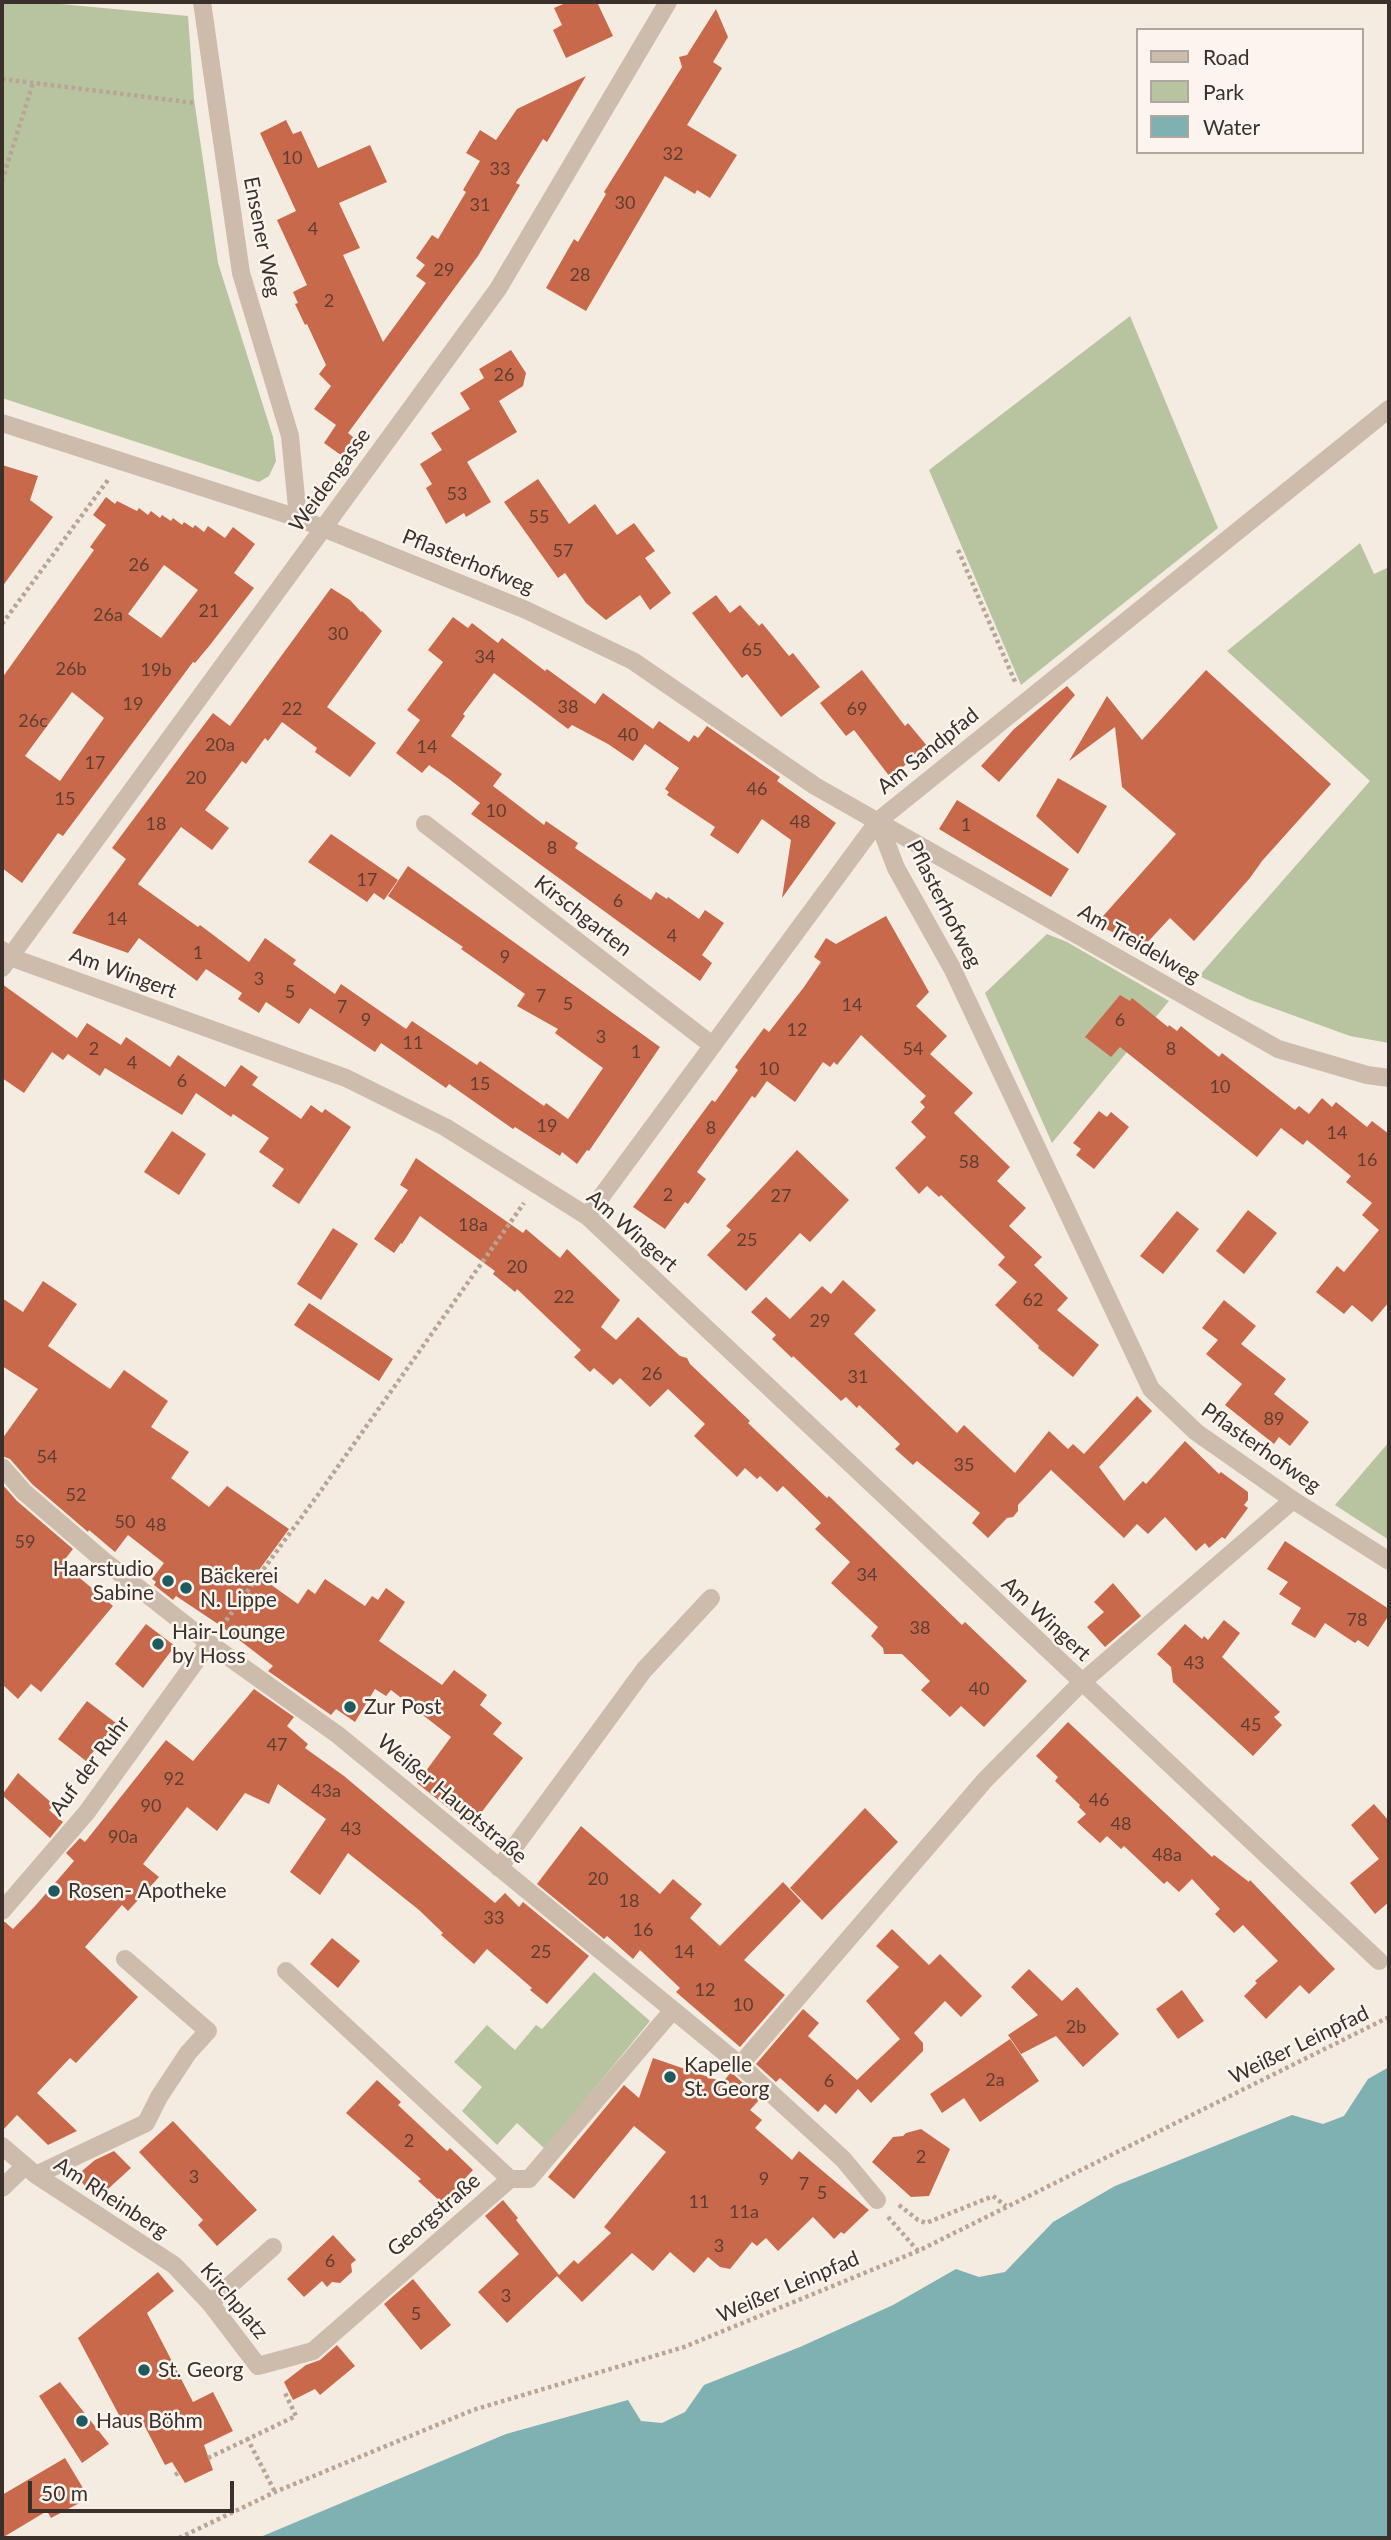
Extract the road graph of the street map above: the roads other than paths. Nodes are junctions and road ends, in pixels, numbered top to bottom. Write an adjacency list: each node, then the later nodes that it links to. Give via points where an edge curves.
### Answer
1 (202, 2): 5 (street, Ensener Weg, via 241,273 290,436)
2 (668, 2): 6 (street, Weidengasse, via 498,289)
3 (1389, 410): 7 (street, Am Sandpfad)
4 (2, 423): 5 (street, Pflasterhofweg)
5 (298, 518): 6 (street, Pflasterhofweg)
6 (323, 528): 7 (street, Pflasterhofweg, via 526,610 633,661 815,786); 9 (street, Weidengasse)
7 (878, 821): 10 (street, Am Sandpfad); 11 (street, Am Treidelweg, via 1278,1049); 14 (street, Pflasterhofweg, via 896,868 952,968 1151,1389 1196,1432)
8 (425, 824): 10 (street, Kirschgarten)
9 (5, 958): 12 (street, Am Wingert, via 346,1078 445,1127)
10 (712, 1045): 12 (street, Am Sandpfad)
11 (1389, 1078)
12 (587, 1216): 18 (street, Am Wingert)
13 (2, 1467): 17 (street, Weißer Hauptstraße, via 103,1560)
14 (1293, 1500): 15 (street, Pflasterhofweg); 18 (street, Am Wingert)
15 (1389, 1561)
16 (711, 1598): 19 (street, via 644,1670)
17 (209, 1643): 19 (street, Weißer Hauptstraße, via 338,1735); 20 (street, Auf der Ruhr, via 87,1812)
18 (1081, 1683): 22 (street, Am Wingert); 25 (street, Am Wingert, via 985,1780)
19 (499, 1868): 24 (street, Weißer Hauptstraße)
20 (2, 1911)
21 (125, 1959): 27 (street, via 208,2031 188,2053 146,2123)
22 (1379, 1961)
23 (286, 1971): 28 (street)
24 (673, 2010): 25 (street, Weißer Hauptstraße); 28 (street, Georgstraße, via 529,2179)
25 (740, 2065): 30 (street, Weißer Hauptstraße, via 843,2159)
26 (2, 2146): 27 (street, Am Rheinberg)
27 (30, 2171): 29 (street, Am Rheinberg); 32 (street, Am Rheinberg)
28 (510, 2179): 34 (street, Georgstraße, via 313,2351)
29 (2, 2188)
30 (879, 2205)
31 (274, 2247): 33 (street)
32 (174, 2265): 33 (street, Kirchplatz)
33 (210, 2303): 34 (street, Kirchplatz)
34 (258, 2366)

